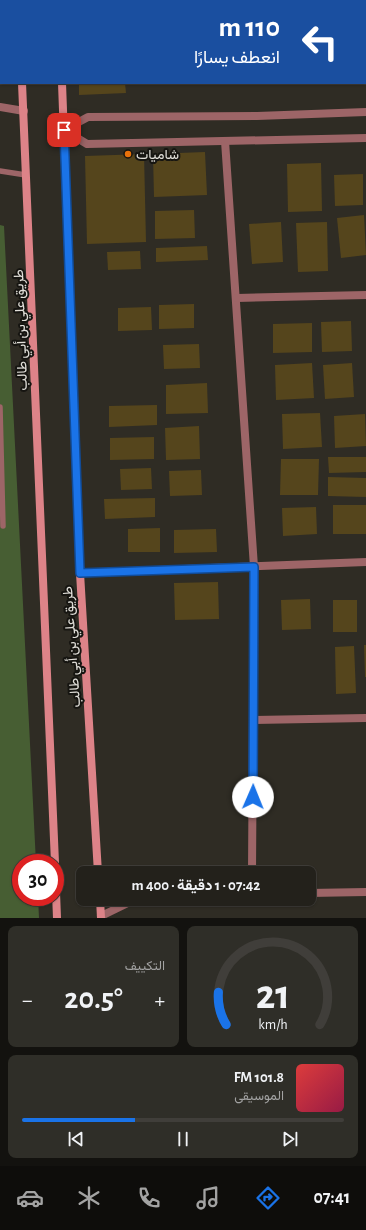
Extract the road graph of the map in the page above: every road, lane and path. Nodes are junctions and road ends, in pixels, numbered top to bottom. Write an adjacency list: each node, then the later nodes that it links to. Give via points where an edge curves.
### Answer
1 (22, 84): 4 (main road, طريق علي بن أبي طالب)
2 (62, 84): 6 (main road, طريق علي بن أبي طالب)
3 (0, 107): 4 (street)
4 (24, 111): 10 (main road, طريق علي بن أبي طالب)
5 (366, 112): 6 (street, via 257,116 88,117)
6 (64, 130): 8 (street, via 87,144); 17 (main road, طريق علي بن أبي طالب)
7 (366, 138): 8 (street)
8 (225, 141): 12 (street)
9 (0, 171): 10 (lane)
10 (26, 175): 20 (main road, طريق علي بن أبي طالب)
11 (366, 295): 12 (street)
12 (237, 298): 16 (street)
13 (0, 407): 14 (lane)
14 (3, 526)
15 (366, 562): 16 (street)
16 (254, 567): 17 (street); 19 (street)
17 (80, 573): 21 (main road, طريق علي بن أبي طالب)
18 (366, 718): 19 (street)
19 (254, 720): 22 (street)
20 (55, 854)
21 (98, 866)
22 (252, 866)
23 (366, 892): 24 (street)
24 (316, 893)
25 (57, 906): 29 (main road)
26 (101, 906): 28 (main road)
27 (123, 906): 28 (street)
28 (103, 917)
29 (57, 918)

